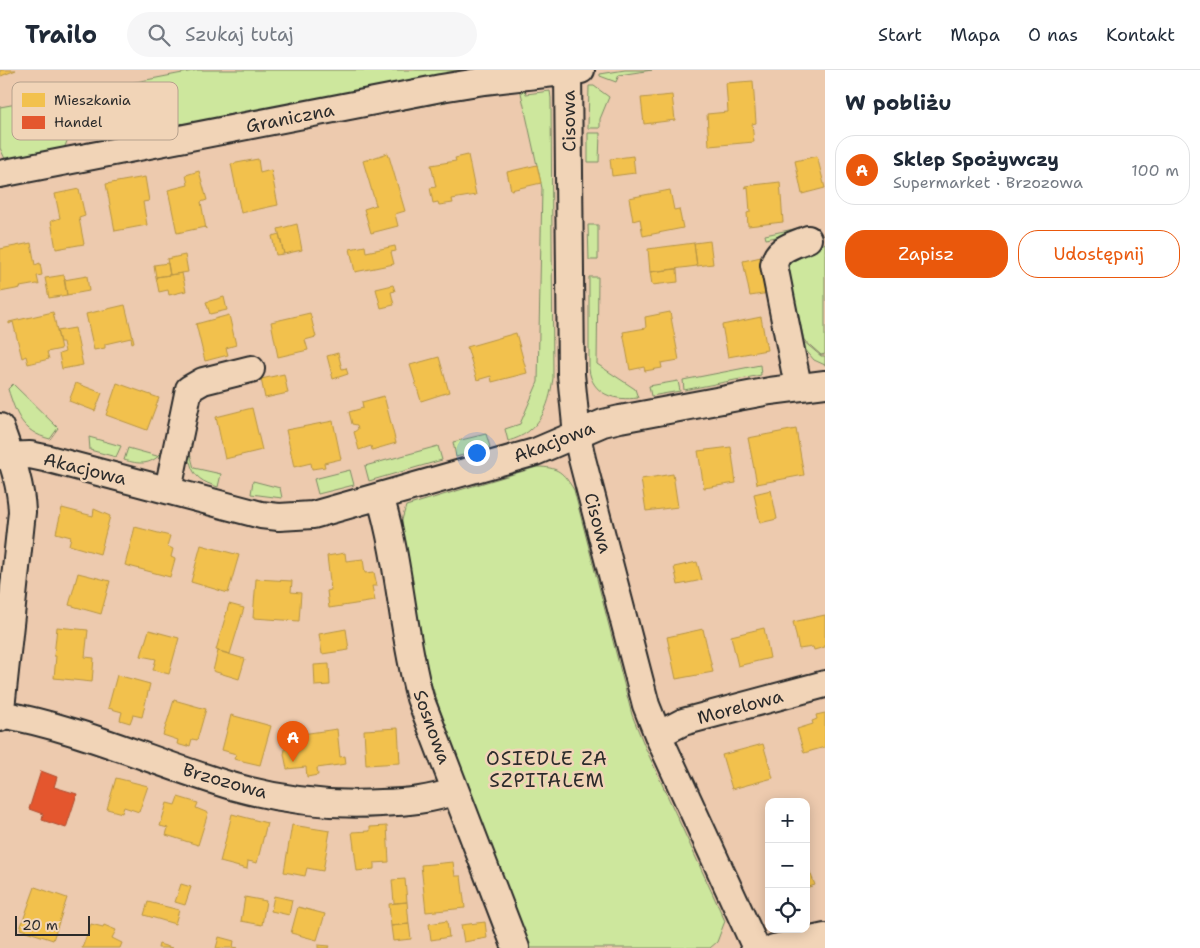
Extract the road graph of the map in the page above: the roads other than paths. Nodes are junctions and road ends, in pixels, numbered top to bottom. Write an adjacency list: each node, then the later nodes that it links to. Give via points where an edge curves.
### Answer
1 (575, 71): 2 (street, Graniczna, via 441,88); 10 (street, Cisowa, via 571,374)
2 (178, 139)
3 (174, 140): 4 (street, Graniczna)
4 (0, 174)
5 (808, 239): 8 (street, via 779,252 774,265)
6 (251, 369): 12 (street, via 203,381 189,389)
7 (825, 384): 8 (street, Akacjowa)
8 (798, 386): 10 (street, Akacjowa, via 620,419)
9 (0, 427): 11 (street)
10 (577, 435): 13 (street, Akacjowa, via 536,452); 16 (street, Cisowa, via 646,705)
11 (5, 456): 12 (street, Akacjowa, via 49,459); 15 (street, via 19,482 22,512)
12 (168, 490): 13 (street, Akacjowa, via 243,511 279,516 313,516)
13 (380, 496): 17 (street, Sosnowa, via 392,542 414,678)
14 (825, 684): 16 (street, Morelowa, via 683,722)
15 (0, 716): 17 (street, Brzozowa, via 42,723 235,787 323,803 353,805 427,799)
16 (658, 735): 20 (street, Cisowa)
17 (455, 791): 19 (street, Sosnowa)
18 (825, 937): 21 (street)
19 (516, 948)
20 (756, 948)
21 (774, 948)

